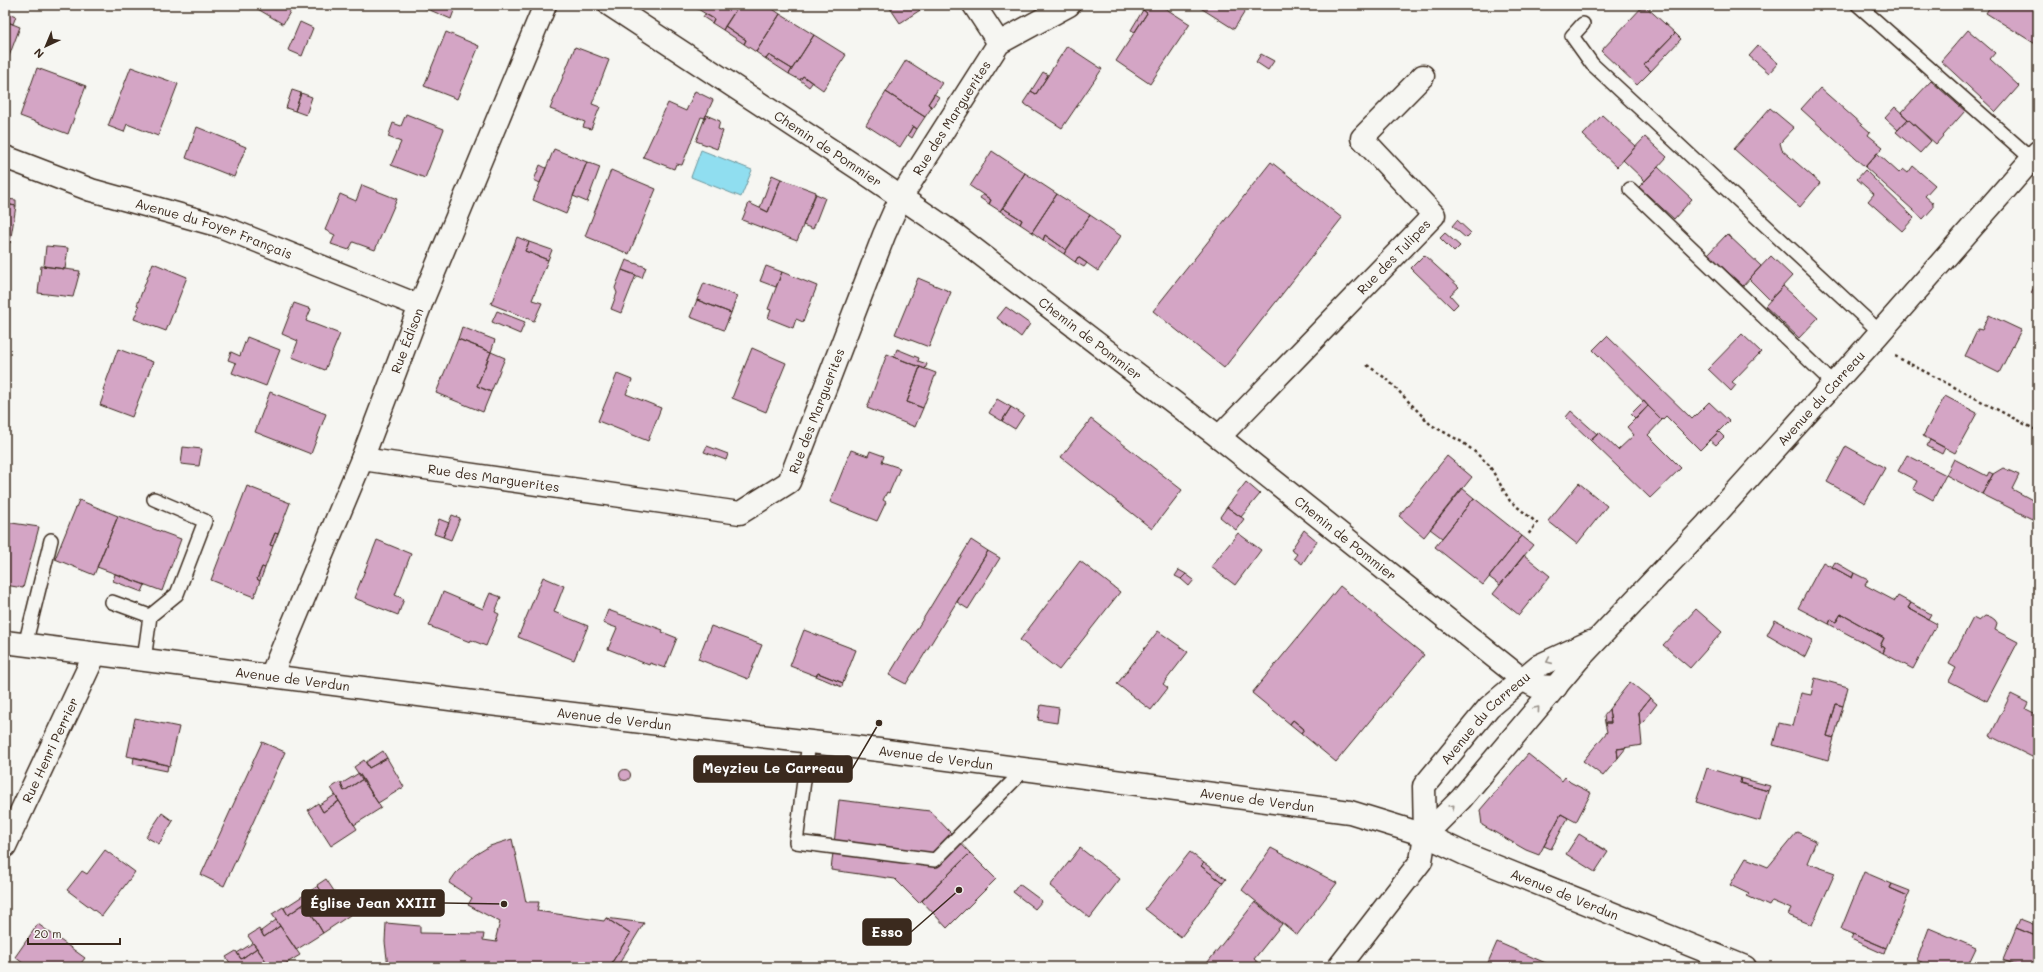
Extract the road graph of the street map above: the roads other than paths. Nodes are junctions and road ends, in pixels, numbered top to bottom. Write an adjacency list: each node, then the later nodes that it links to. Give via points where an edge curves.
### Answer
1 (545, 5): 13 (street, Rue Édison)
2 (610, 5): 12 (street, Chemin de Pommier)
3 (974, 5): 7 (street)
4 (1069, 5): 7 (street, Rue des Marguerites)
5 (1858, 5): 10 (lane)
6 (1584, 24): 14 (lane, via 1572,36 1592,64)
7 (999, 44): 12 (street, Rue des Marguerites)
8 (1423, 76): 16 (street, Rue des Tulipes, via 1362,138 1434,215)
9 (5, 156): 13 (street, Avenue du Foyer Français, via 91,190 220,226)
10 (2035, 156): 14 (street, Avenue du Carreau)
11 (1630, 189): 15 (lane)
12 (902, 197): 16 (street, Chemin de Pommier, via 953,233); 17 (street, Rue des Marguerites, via 887,229 789,482 740,513)
13 (420, 306): 17 (street, Rue Édison)
14 (1874, 339): 15 (street, Avenue du Carreau)
15 (1834, 384): 22 (street, Avenue du Carreau)
16 (1219, 437): 27 (street, Chemin de Pommier)
17 (362, 459): 26 (street, Rue Édison)
18 (154, 499): 21 (lane, via 205,521 177,594)
19 (52, 540): 23 (lane)
20 (112, 602): 21 (lane)
21 (150, 616): 25 (lane)
22 (1598, 639): 27 (street, Avenue du Carreau, one-way to 27, via 1538,666); 28 (street, Avenue du Carreau)
23 (15, 643): 24 (street, Avenue de Verdun)
24 (95, 654): 25 (street, Avenue de Verdun); 32 (street, Rue Henri Perrier)
25 (144, 660): 26 (street, Avenue de Verdun)
26 (271, 676): 29 (street, Avenue de Verdun)
27 (1522, 679): 28 (street, Chemin de Pommier, via 1535,686); 31 (street, Avenue du Carreau, via 1489,707 1424,786)
28 (1556, 687): 31 (street, Avenue du Carreau, one-way to 28, via 1461,799)
29 (809, 742): 30 (street, Avenue de Verdun); 30 (lane, via 796,842 935,860)
30 (1025, 769): 31 (street, Avenue de Verdun, via 1350,812)
31 (1425, 835): 33 (street, Avenue du Carreau, via 1421,861); 34 (street, Avenue de Verdun, via 1465,854)
32 (5, 846)
33 (1339, 967)
34 (1745, 967)

